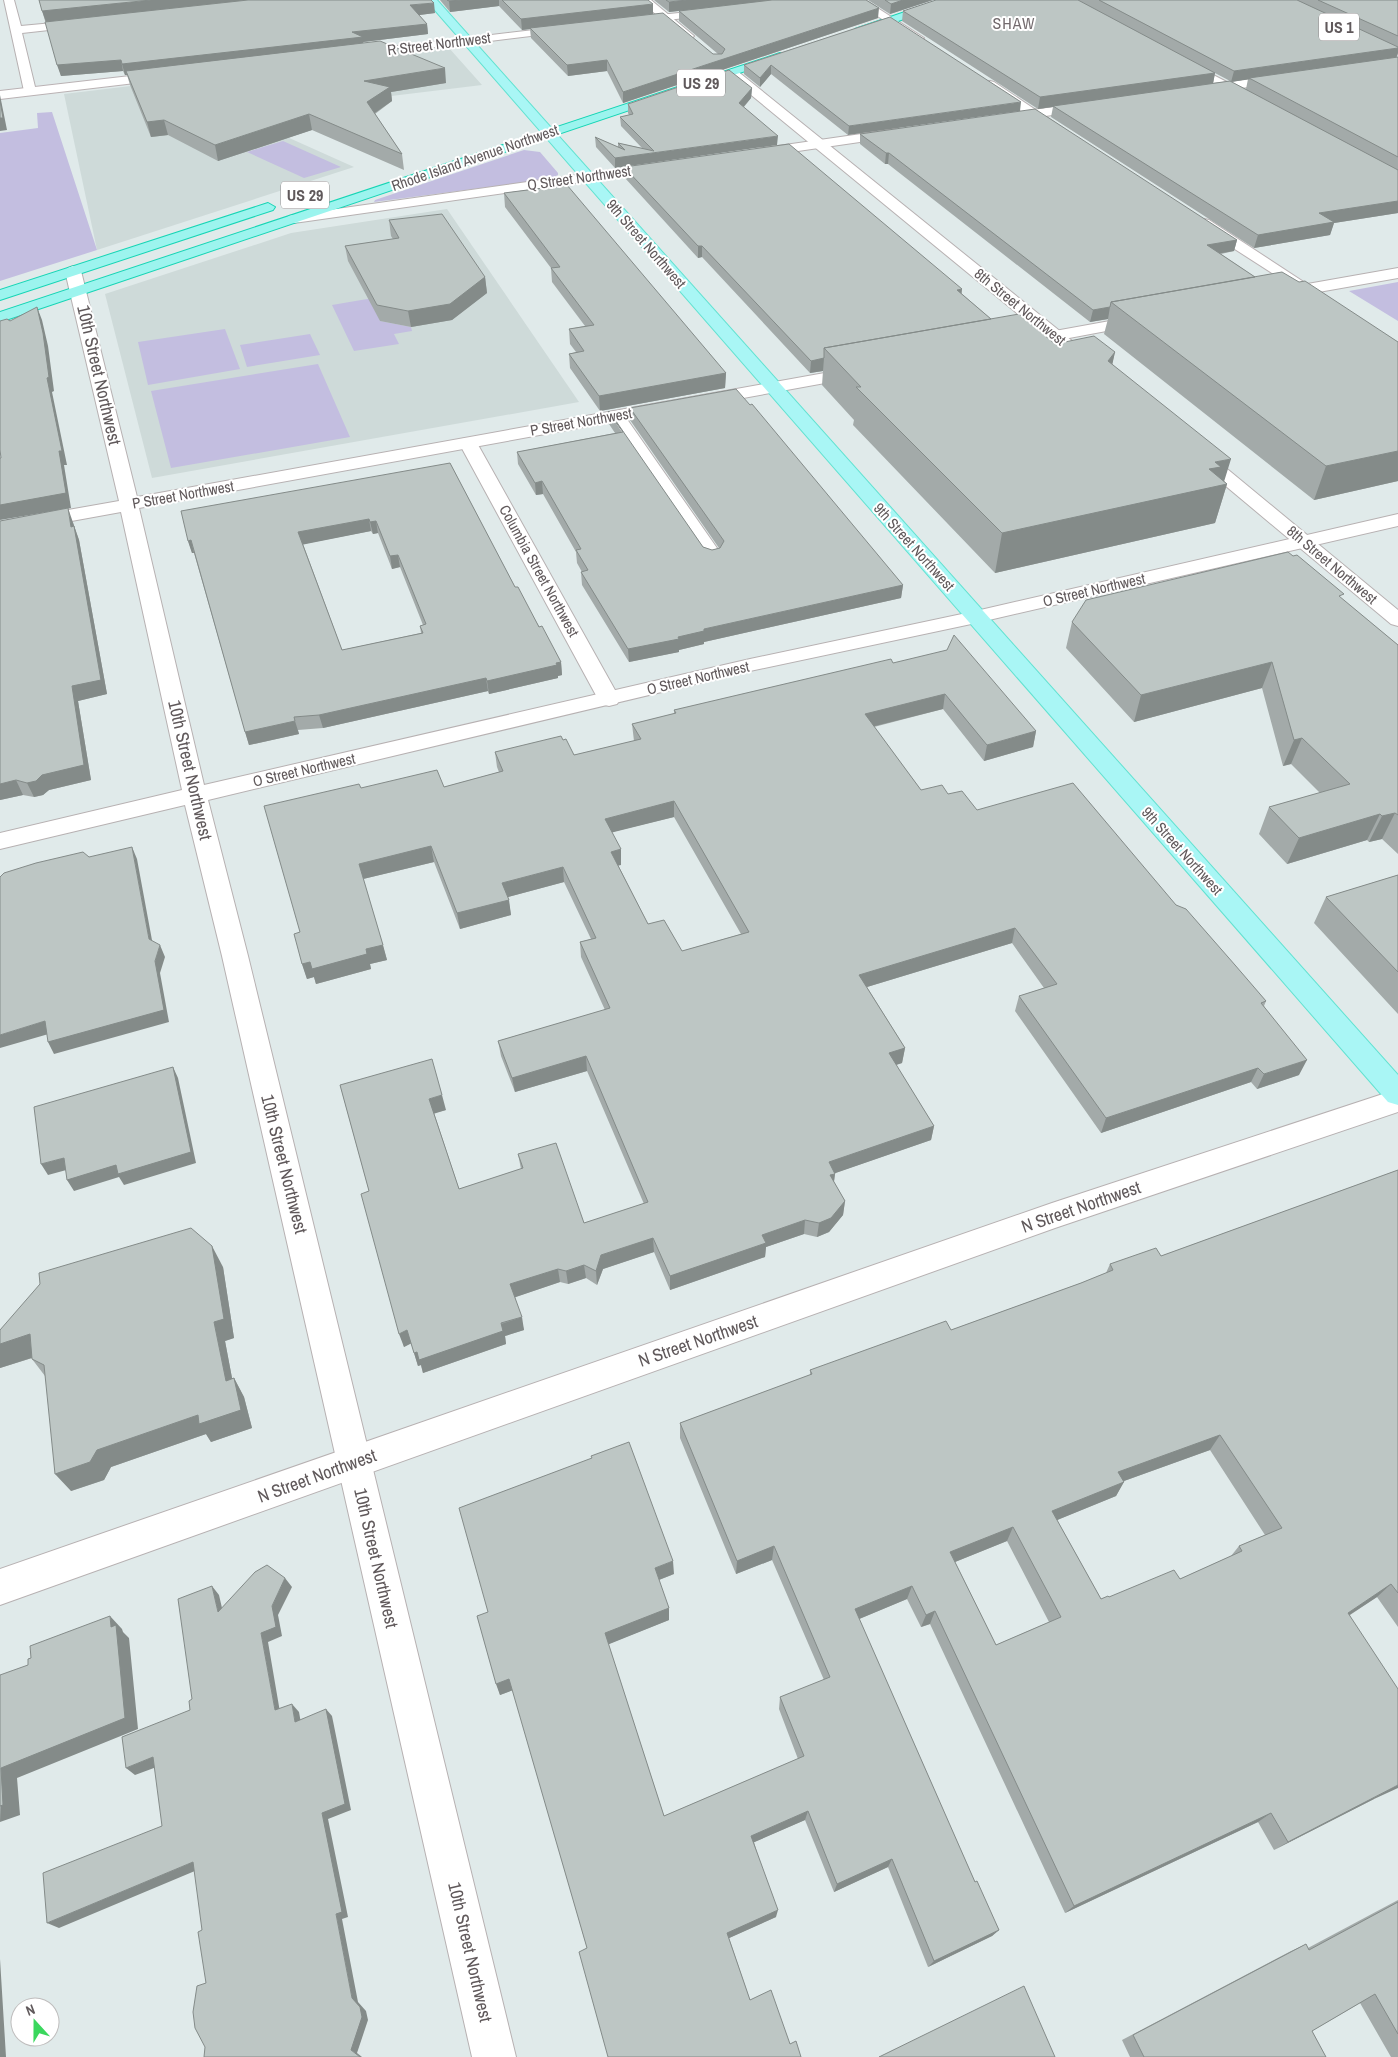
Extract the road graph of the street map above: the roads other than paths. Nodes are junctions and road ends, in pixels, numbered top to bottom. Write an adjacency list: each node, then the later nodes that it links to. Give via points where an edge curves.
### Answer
1 (9, 0): 15 (street)
2 (431, 0): 17 (main road, 9th Street Northwest)
3 (644, 0): 10 (street)
4 (858, 0): 8 (street)
5 (950, 0): 11 (highway)
6 (891, 4): 8 (highway)
7 (732, 10): 10 (street)
8 (874, 10): 9 (highway); 11 (street)
9 (856, 16)
10 (665, 18): 13 (street); 19 (street)
11 (890, 20): 16 (highway); 18 (street)
12 (96, 22): 15 (street)
13 (618, 23)
14 (581, 27): 17 (street, R Street Northwest)
15 (16, 30): 28 (street)
16 (844, 35)
17 (466, 40): 21 (street, R Street Northwest); 35 (main road, 9th Street Northwest)
18 (926, 44)
19 (700, 45)
20 (790, 53): 23 (highway, Rhode Island Avenue Northwest / US 29)
21 (354, 54)
22 (1170, 56): 27 (street)
23 (732, 72): 39 (highway, Rhode Island Avenue Northwest / US 29); 41 (street, 8th Street Northwest)
24 (178, 74): 28 (street)
25 (975, 75): 34 (street)
26 (1296, 77): 27 (street)
27 (1228, 87): 29 (street); 32 (street)
28 (30, 91): 30 (street)
29 (1192, 92)
30 (0, 94)
31 (1106, 104): 34 (street)
32 (1267, 108)
33 (553, 114): 35 (highway, Rhode Island Avenue Northwest)
34 (1035, 114): 36 (street); 40 (street)
35 (537, 120): 37 (highway, Rhode Island Avenue Northwest); 39 (main road, 9th Street Northwest)
36 (991, 120)
37 (523, 124)
38 (904, 132): 41 (street)
39 (549, 134): 44 (main road, 9th Street Northwest); 47 (highway, Rhode Island Avenue Northwest / US 29)
40 (1071, 138)
41 (820, 144): 42 (street); 55 (street, 8th Street Northwest)
42 (742, 155)
43 (675, 165): 44 (street, Q Street Northwest)
44 (588, 177): 47 (street, Q Street Northwest); 59 (main road, 9th Street Northwest)
45 (282, 203): 49 (highway, Rhode Island Avenue Northwest / US 29)
46 (1195, 217): 50 (street)
47 (294, 219): 49 (highway, Rhode Island Avenue Northwest / US 29)
48 (1398, 273): 50 (street)
49 (76, 281): 51 (highway, Rhode Island Avenue Northwest / US 29); 53 (highway, Rhode Island Avenue Northwest / US 29); 63 (street, 10th Street Northwest)
50 (1313, 294): 52 (street)
51 (0, 295)
52 (1268, 297)
53 (0, 317)
54 (1158, 317): 55 (street)
55 (1055, 336): 56 (street); 58 (street, 8th Street Northwest)
56 (995, 347)
57 (874, 369): 59 (street, P Street Northwest)
58 (1100, 373)
59 (772, 388): 60 (street, P Street Northwest); 68 (main road, 9th Street Northwest)
60 (616, 416): 62 (street, P Street Northwest); 67 (street)
61 (1184, 442): 66 (street, 8th Street Northwest)
62 (468, 443): 63 (street, P Street Northwest); 70 (street, Columbia Street Northwest)
63 (129, 504): 65 (street, P Street Northwest); 71 (street, 10th Street Northwest)
64 (1398, 520): 66 (street, O Street Northwest)
65 (0, 528)
66 (1303, 542): 68 (street, O Street Northwest); 69 (street, 8th Street Northwest)
67 (712, 555)
68 (976, 617): 70 (street, O Street Northwest); 73 (main road, 9th Street Northwest)
69 (1398, 620)
70 (610, 699): 71 (street, O Street Northwest)
71 (195, 796): 72 (street, O Street Northwest); 75 (street, 10th Street Northwest)
72 (0, 842)
73 (1398, 1094)
74 (1398, 1100): 75 (street, N Street Northwest, via 1052,1216)
75 (354, 1463): 76 (street, N Street Northwest); 77 (street, 10th Street Northwest)
76 (0, 1587)
77 (494, 2057)

